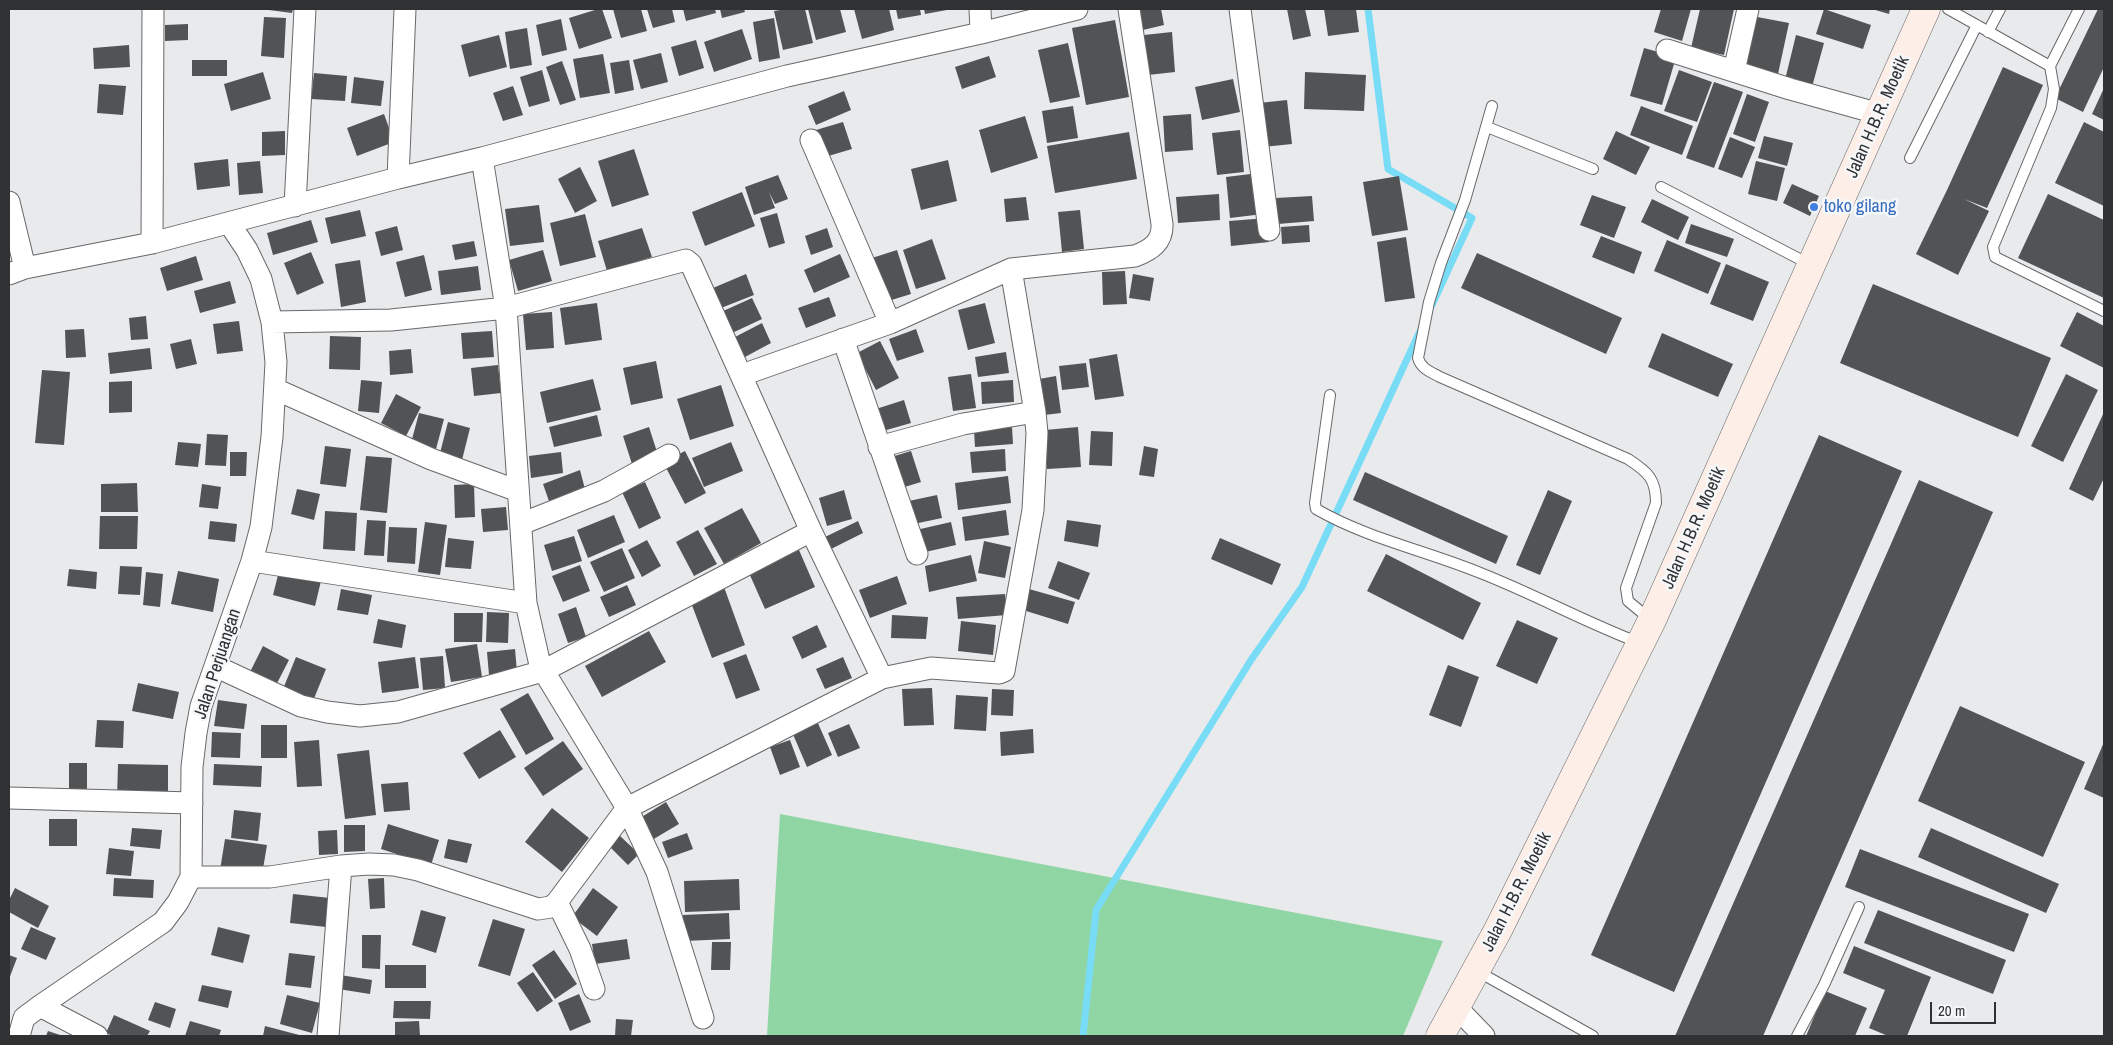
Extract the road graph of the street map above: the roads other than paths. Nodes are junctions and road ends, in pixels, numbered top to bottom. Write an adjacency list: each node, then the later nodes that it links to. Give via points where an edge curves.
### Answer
1 (153, 9): 33 (street)
2 (305, 9): 30 (street)
3 (405, 9): 27 (street)
4 (980, 9): 16 (street)
5 (1077, 9): 13 (street)
6 (1129, 9): 35 (street, via 1162,224 1160,239 1146,252 1135,256)
7 (1240, 9): 32 (street)
8 (1748, 9): 19 (street)
9 (1926, 9): 21 (street, Jalan H.B.R. Moetik)
10 (1948, 9): 14 (lane)
11 (2000, 9): 15 (lane)
12 (2079, 9): 18 (lane)
13 (1026, 14): 16 (street)
14 (1977, 25): 15 (lane); 25 (lane)
15 (1988, 32): 18 (lane)
16 (981, 33): 24 (street, via 787,76)
17 (1667, 50): 19 (street)
18 (2050, 66): 38 (lane, via 2054,89 2051,108 1993,247 1996,257)
19 (1734, 71): 21 (street)
20 (1492, 106): 22 (lane)
21 (1880, 114): 34 (street, Jalan H.B.R. Moetik)
22 (1486, 127): 26 (lane); 54 (lane, via 1466,200 1429,302 1418,358 1423,368 1628,459 1651,478 1656,490 1656,504 1626,588 1628,601)
23 (811, 140): 40 (street)
24 (482, 158): 27 (street); 37 (street)
25 (1910, 158)
26 (1593, 169)
27 (398, 178): 30 (street)
28 (1661, 187): 34 (lane)
29 (9, 202): 36 (street)
30 (295, 206): 31 (street)
31 (229, 224): 33 (street); 39 (street, Jalan Perjuangan, via 261,279)
32 (1269, 230)
33 (152, 243): 36 (street)
34 (1812, 266): 54 (street, Jalan H.B.R. Moetik)
35 (1011, 269): 40 (street); 45 (street)
36 (17, 271)
37 (506, 308): 39 (street, via 391,320); 42 (street, via 686,260 691,264); 48 (street)
38 (2104, 311)
39 (272, 322): 43 (street, Jalan Perjuangan)
40 (890, 323): 41 (street)
41 (843, 339): 42 (street); 46 (street)
42 (742, 375): 50 (street)
43 (275, 389): 48 (street, via 431,459); 52 (street, Jalan Perjuangan, via 267,485)
44 (1330, 395): 54 (lane, via 1316,509 1343,523)
45 (1035, 412): 46 (street, via 963,424); 57 (street, via 1033,510 1005,670 1000,673 931,668)
46 (880, 447): 51 (street)
47 (670, 455): 49 (street, via 604,491)
48 (518, 490): 49 (street)
49 (520, 524): 53 (street)
50 (811, 531): 56 (street); 57 (street)
51 (917, 554)
52 (252, 561): 53 (street); 55 (street, Jalan Perjuangan)
53 (526, 603): 56 (street)
54 (1647, 632): 65 (street, Jalan H.B.R. Moetik)
55 (215, 666): 56 (street, via 301,706 360,716 398,712); 59 (street, Jalan Perjuangan, via 201,706 196,733)
56 (543, 672): 60 (street)
57 (882, 678): 60 (street)
58 (9, 798): 59 (street)
59 (192, 803): 62 (street, Jalan Perjuangan)
60 (626, 808): 63 (street); 68 (street, via 657,872)
61 (341, 866): 62 (street, via 270,877); 63 (street, via 394,865 418,870 538,909); 71 (street)
62 (191, 877): 69 (street, Jalan Perjuangan, via 163,922)
63 (557, 902): 66 (street, via 580,949)
64 (1860, 907): 75 (lane)
65 (1476, 971): 67 (street, Jalan H.B.R. Moetik); 74 (lane)
66 (594, 989)
67 (1456, 1007): 72 (street, Jalan H.B.R. Moetik); 73 (street)
68 (703, 1018)
69 (23, 1020): 70 (street)
70 (97, 1036)
71 (328, 1036)
72 (1440, 1036)
73 (1484, 1036)
74 (1593, 1036)
75 (1797, 1036)

